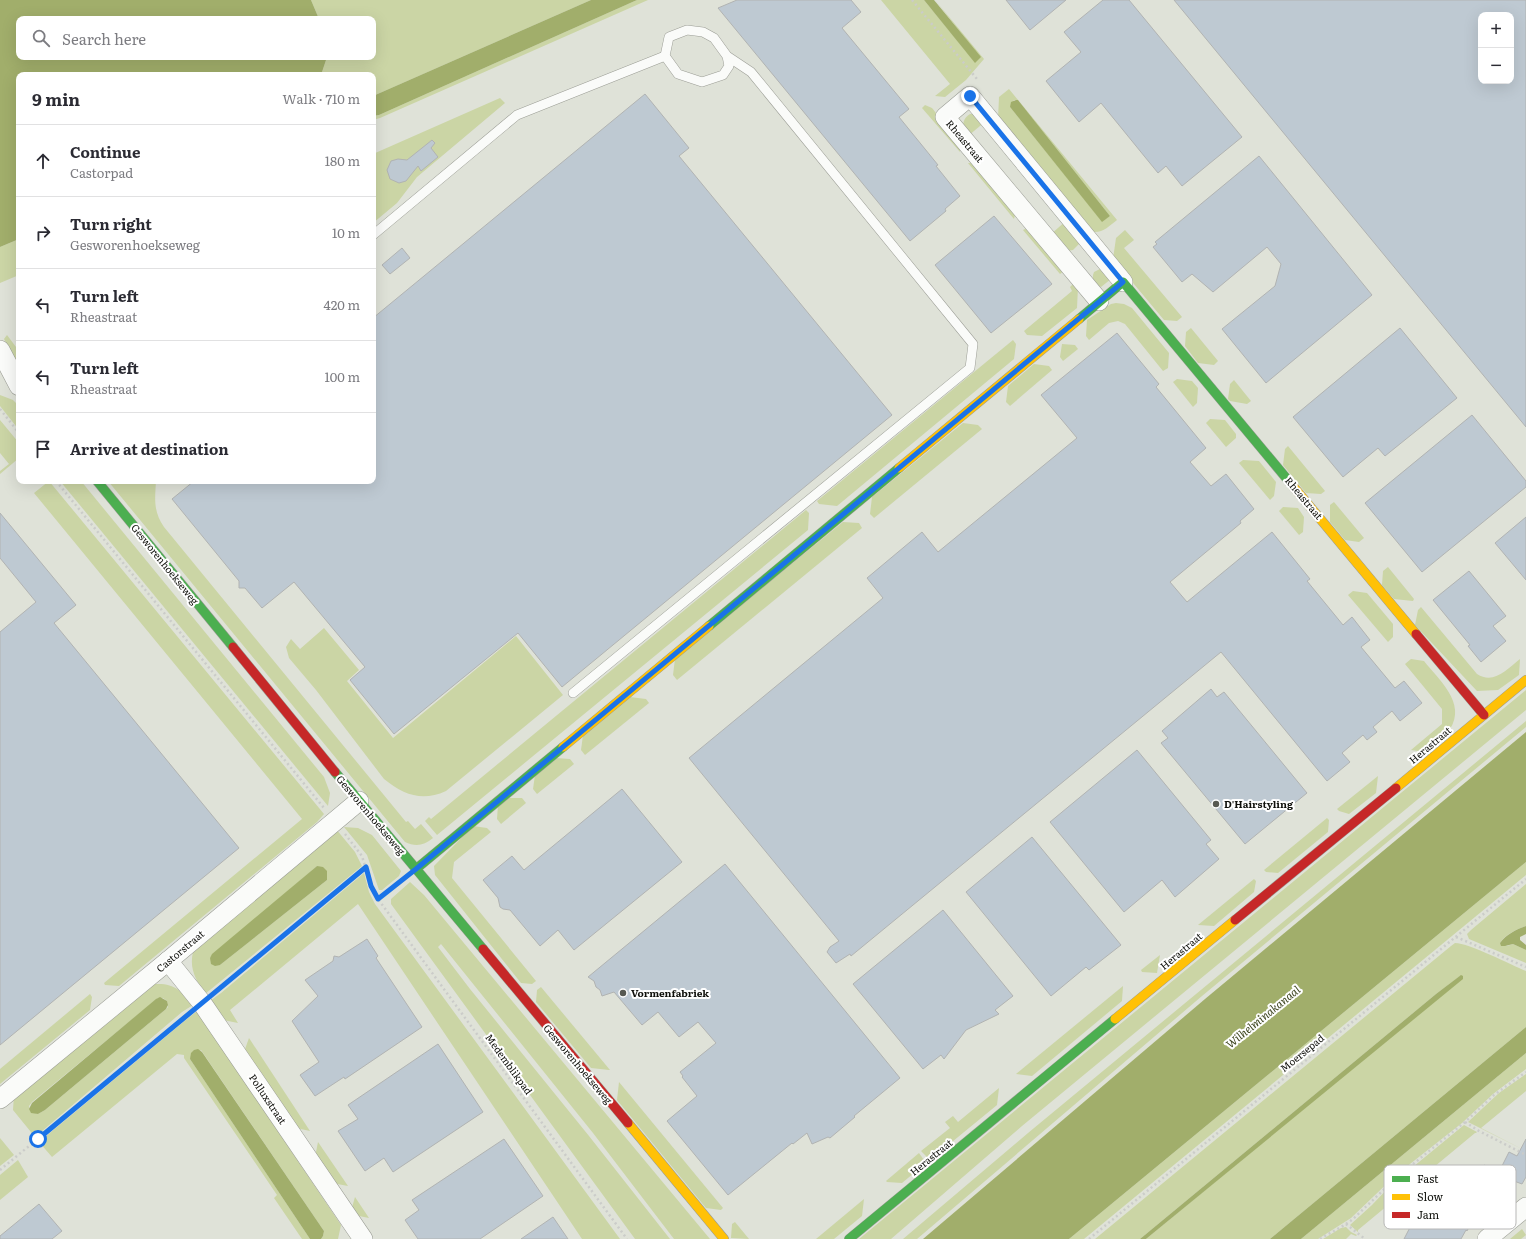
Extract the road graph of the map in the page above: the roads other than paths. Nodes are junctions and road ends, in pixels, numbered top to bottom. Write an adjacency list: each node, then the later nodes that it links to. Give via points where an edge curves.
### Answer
1 (665, 56): 2 (lane, via 668,37 687,30 703,32 714,38); 2 (lane, via 678,74 702,82 723,75 729,66); 3 (lane, via 518,115)
2 (727, 56): 10 (lane, via 751,72 973,344 970,368)
3 (376, 233)
4 (1123, 282): 5 (street); 5 (street, Rheastraat, via 970,96 945,117); 11 (street, Rheastraat)
5 (1099, 301): 13 (street)
6 (0, 350): 7 (street)
7 (10, 378)
8 (99, 484): 12 (street, Gesworenhoekseweg)
9 (1526, 680): 11 (street, Herastraat)
10 (574, 693)
11 (1484, 715): 21 (street, Herastraat)
12 (359, 800): 13 (street, Gesworenhoekseweg); 14 (street, Castorstraat)
13 (416, 869): 20 (street, Gesworenhoekseweg)
14 (168, 961): 15 (street, Castorstraat); 19 (street, Polluxstraat, via 202,1003)
15 (0, 1099)
16 (1526, 1207): 17 (street)
17 (1516, 1215)
18 (1499, 1229): 22 (street)
19 (363, 1239)
20 (724, 1239)
21 (849, 1239)
22 (1487, 1239)

